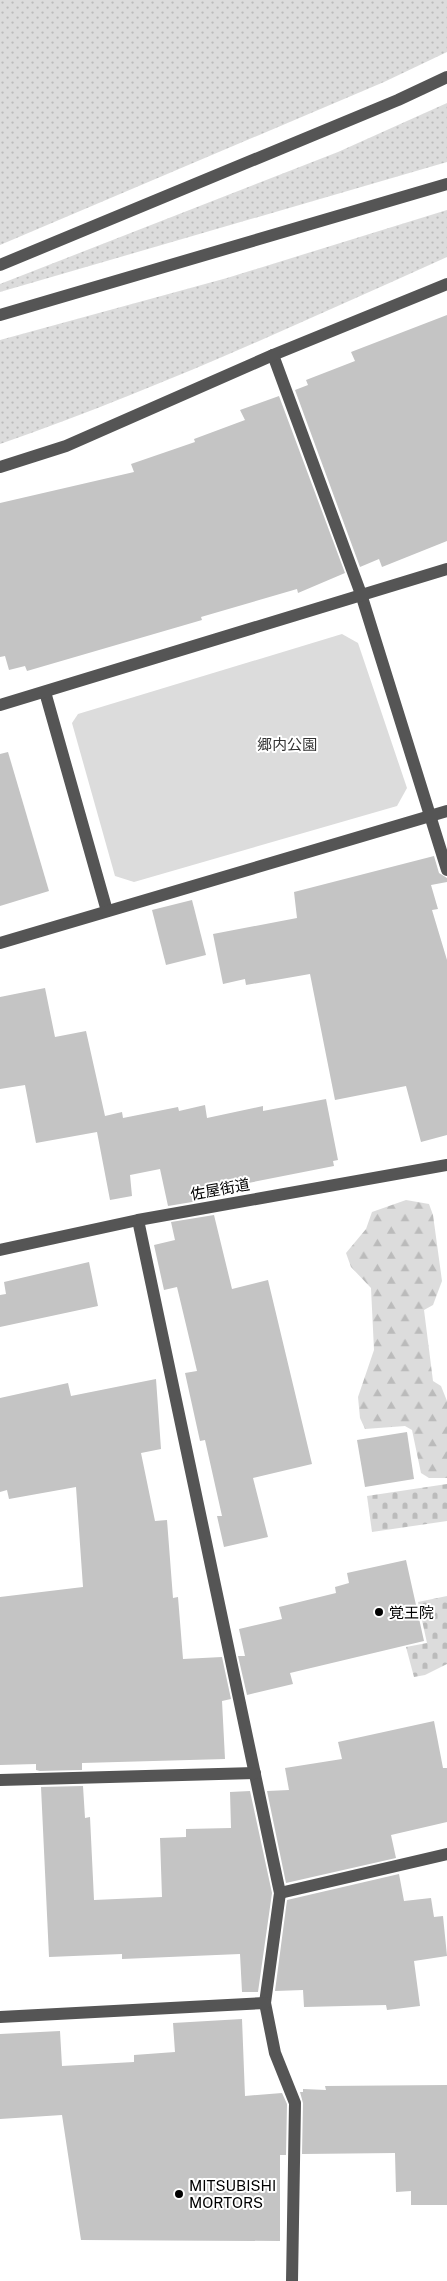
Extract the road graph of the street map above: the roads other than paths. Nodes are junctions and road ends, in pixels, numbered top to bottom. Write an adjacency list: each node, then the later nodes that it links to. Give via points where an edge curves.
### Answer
1 (447, 77): 3 (street)
2 (447, 184): 5 (street)
3 (0, 265)
4 (447, 284): 6 (street)
5 (0, 315)
6 (273, 355): 7 (street, via 66,446); 9 (street)
7 (0, 468)
8 (447, 569): 9 (street)
9 (361, 594): 10 (street); 13 (street)
10 (45, 692): 11 (street); 15 (street)
11 (0, 705)
12 (447, 811): 13 (street)
13 (430, 816): 14 (street); 15 (street)
14 (447, 870)
15 (108, 911): 16 (street)
16 (0, 943)
17 (447, 1165): 18 (street, 佐屋街道)
18 (138, 1220): 19 (street, 佐屋街道); 20 (street)
19 (0, 1250)
20 (255, 1773): 21 (street); 23 (street)
21 (0, 1780)
22 (447, 1854): 23 (street)
23 (280, 1893): 24 (street)
24 (265, 2003): 25 (street); 26 (street, via 275,2053 295,2103)
25 (0, 2017)
26 (292, 2281)

